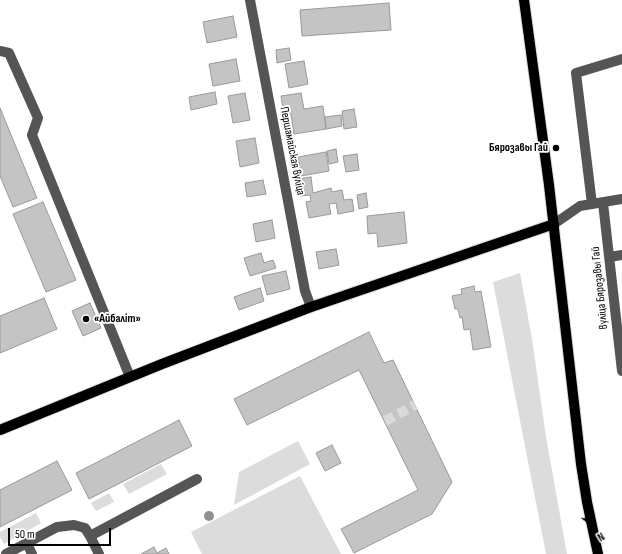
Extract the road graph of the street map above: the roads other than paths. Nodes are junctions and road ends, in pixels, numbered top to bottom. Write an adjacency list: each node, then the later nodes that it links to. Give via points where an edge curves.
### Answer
1 (250, 0): 11 (street, Першамайская вуліца)
2 (524, 0): 8 (main road)
3 (0, 51): 13 (street, via 9,53 38,118 32,135)
4 (622, 58): 7 (street, via 576,73)
5 (622, 199): 6 (street)
6 (603, 202): 7 (street); 10 (street, вуліца Бярозавы Гай)
7 (592, 204): 8 (street, via 580,206)
8 (554, 224): 11 (main road); 21 (main road, via 580,456)
9 (622, 255): 10 (street)
10 (610, 258): 12 (street, вуліца Бярозавы Гай)
11 (310, 307): 13 (main road)
12 (622, 371)
13 (130, 377): 14 (main road)
14 (0, 430)
15 (197, 479): 16 (street)
16 (90, 536): 17 (street, via 85,528 74,525 57,527); 20 (street)
17 (27, 543): 18 (street); 19 (street)
18 (6, 554)
19 (32, 554)
20 (99, 554)
21 (598, 554)

